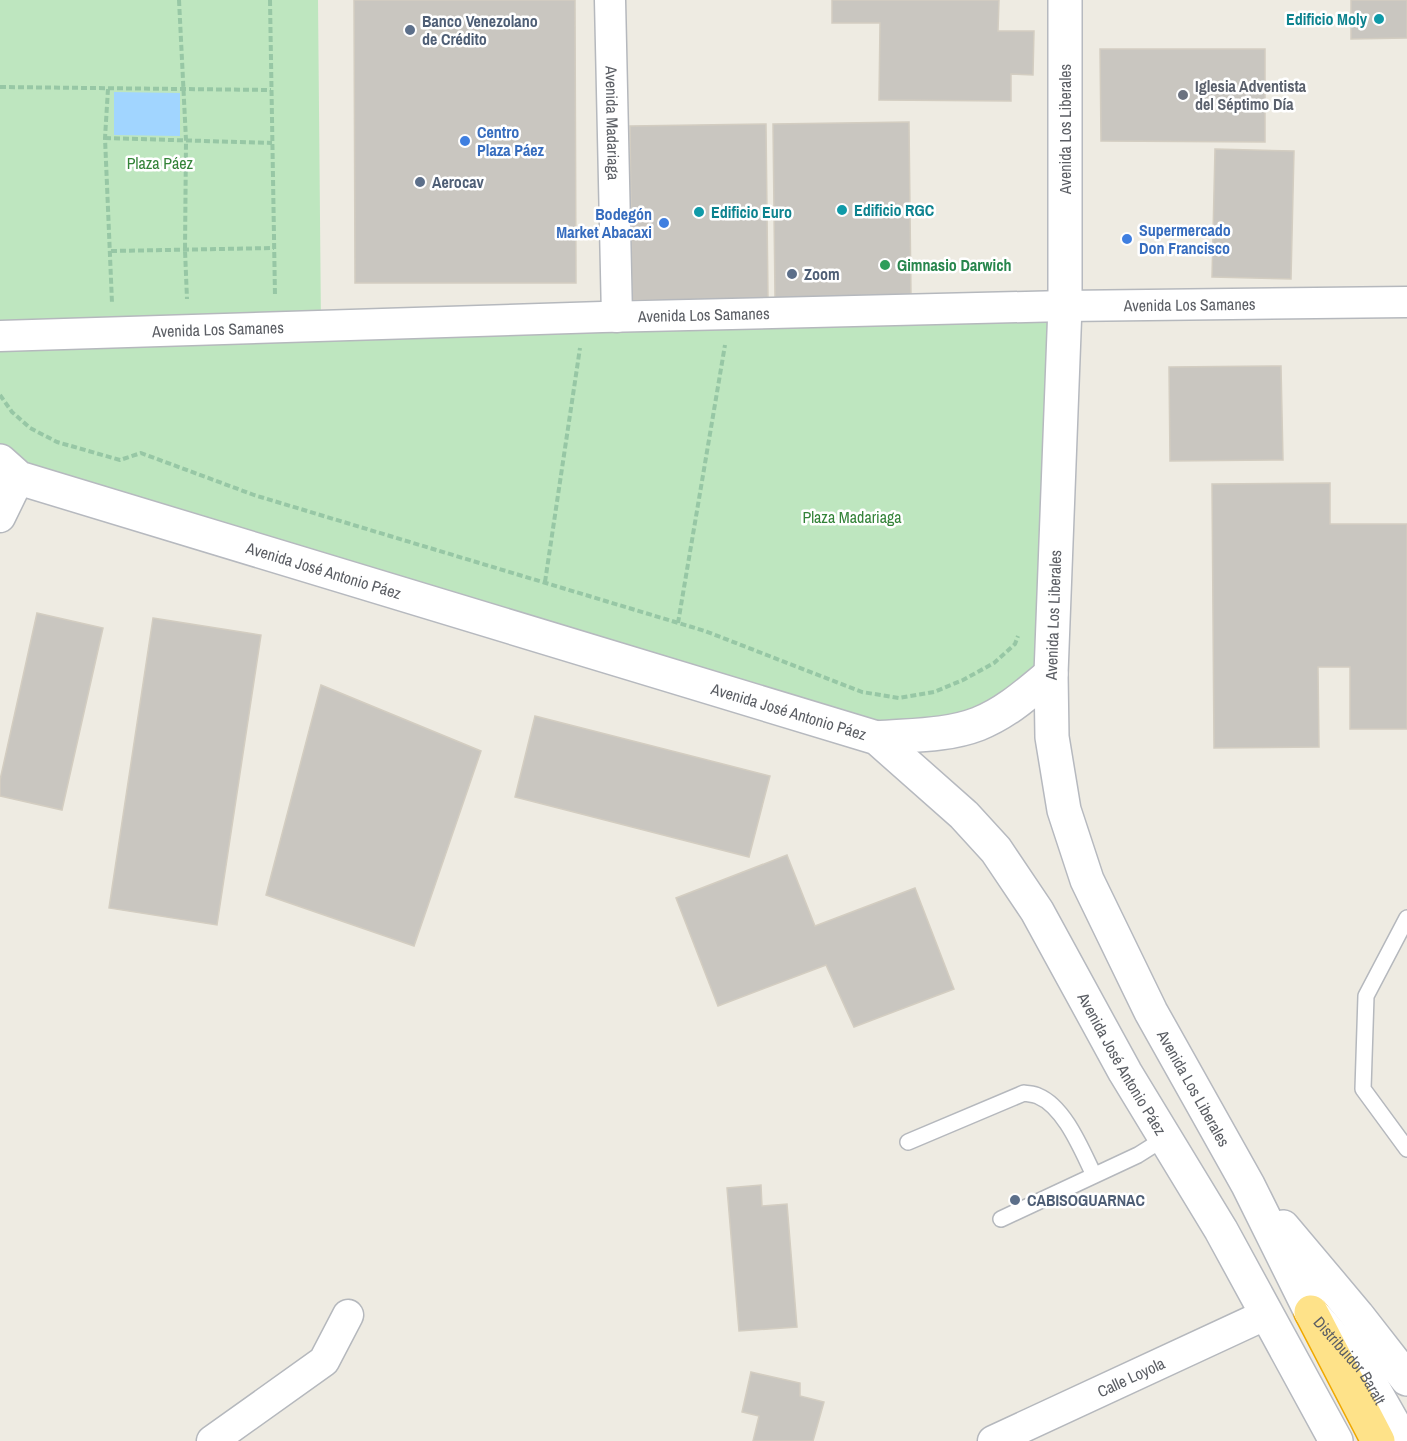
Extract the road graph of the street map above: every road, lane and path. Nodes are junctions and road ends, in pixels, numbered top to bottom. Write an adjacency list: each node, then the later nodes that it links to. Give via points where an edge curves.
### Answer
1 (178, 0): 7 (path)
2 (270, 0): 8 (path)
3 (610, 0): 20 (street, Avenida Madariaga)
4 (1065, 0): 17 (main road, Avenida Los Liberales)
5 (0, 87): 6 (path)
6 (108, 88): 7 (path); 9 (path)
7 (184, 89): 8 (path); 10 (path)
8 (272, 90): 11 (path)
9 (105, 138): 10 (path); 14 (path)
10 (186, 140): 11 (path); 13 (path)
11 (272, 142): 12 (path)
12 (274, 248): 13 (path); 16 (path)
13 (185, 250): 14 (path); 18 (path)
14 (111, 251): 19 (path)
15 (1407, 302): 17 (street, Avenida Los Samanes)
16 (275, 305)
17 (1065, 306): 20 (street, Avenida Los Samanes); 30 (main road, Avenida Los Liberales)
18 (188, 308)
19 (112, 310)
20 (617, 317): 21 (street, Avenida Los Samanes)
21 (0, 336)
22 (726, 339): 28 (path)
23 (581, 343): 27 (path)
24 (0, 395): 27 (path, via 30,428 57,442 120,460 141,453 254,495)
25 (9, 469): 26 (street); 31 (main road, Avenida José Antonio Páez)
26 (0, 517)
27 (545, 582): 28 (path)
28 (678, 623): 29 (path, via 862,692 899,698 934,692 994,663 1015,644)
29 (1020, 631)
30 (1050, 674): 31 (main road, via 1010,708 978,724); 37 (main road, Avenida Los Liberales, via 1052,737 1062,799 1087,880 1151,1012)
31 (877, 738): 33 (main road, Avenida José Antonio Páez, via 957,809 996,850 1037,911)
32 (1407, 918): 35 (lane, via 1366,996 1363,1089)
33 (1165, 1138): 36 (lane); 40 (main road, Avenida José Antonio Páez)
34 (908, 1142): 36 (lane, via 1024,1093 1039,1096 1055,1108)
35 (1407, 1149)
36 (1095, 1175): 38 (lane)
37 (1248, 1185): 39 (main road, Avenida Los Liberales); 42 (main road, Avenida Los Liberales)
38 (1001, 1219)
39 (1311, 1312): 46 (highway); 47 (main road, Distribuidor Baralt, via 1364,1372)
40 (1268, 1314): 44 (street, Calle Loyola); 45 (main road, Avenida José Antonio Páez)
41 (348, 1316): 43 (street, via 324,1361)
42 (1407, 1379)
43 (212, 1441)
44 (993, 1441)
45 (1336, 1441)
46 (1377, 1441)
47 (1403, 1441)

